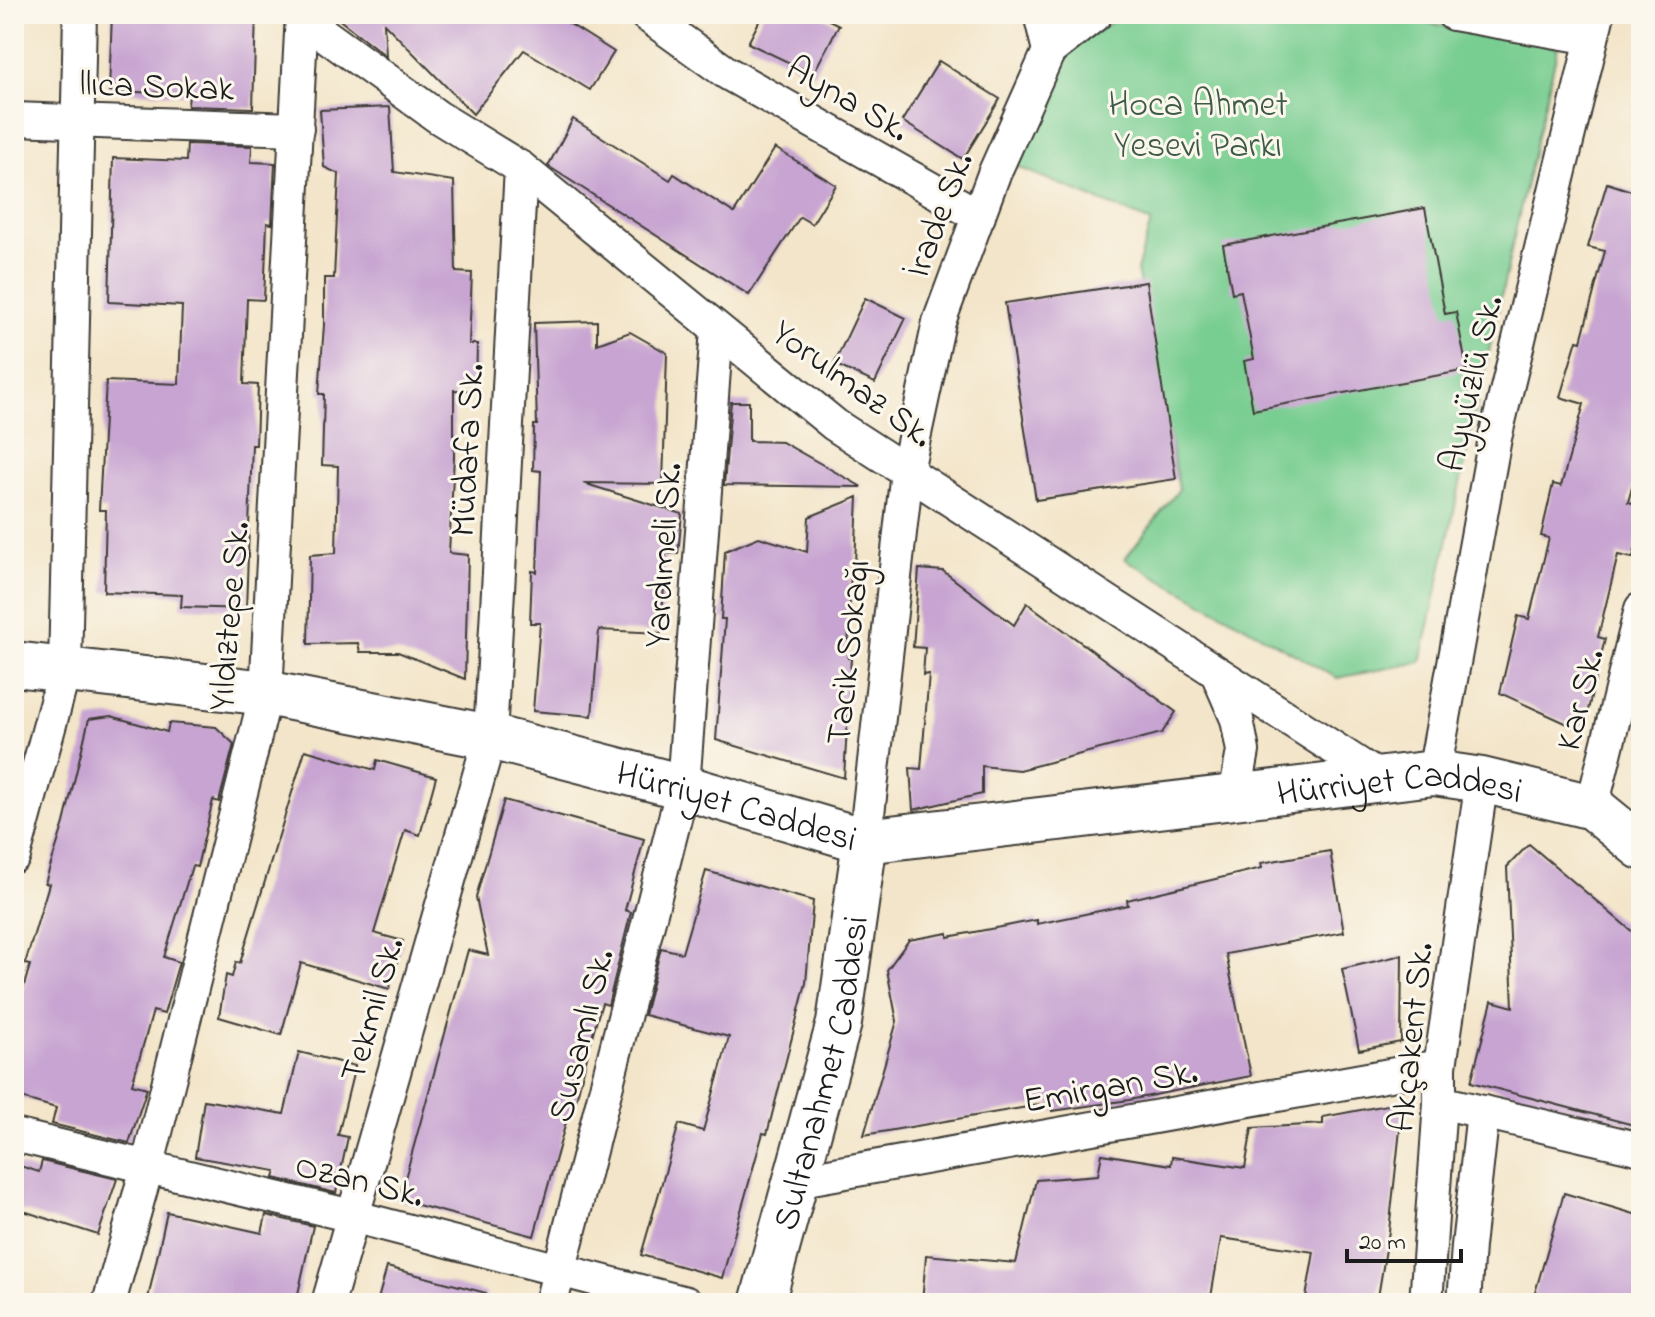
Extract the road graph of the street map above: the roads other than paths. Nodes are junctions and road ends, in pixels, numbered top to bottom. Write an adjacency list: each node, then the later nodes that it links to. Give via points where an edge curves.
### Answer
1 (80, 14): 10 (street)
2 (645, 14): 13 (street, Ayna Sk., via 727,73)
3 (1040, 14): 8 (street)
4 (1096, 14): 8 (street, İrade Sk.)
5 (1453, 14): 7 (street)
6 (302, 16): 11 (street, Yıldıztepe Sk.); 12 (street, Yorulmaz Sk., via 438,117)
7 (1595, 26): 22 (street, Ayyüzlü Sk., via 1495,438)
8 (1049, 51): 13 (street, İrade Sk.)
9 (14, 119): 10 (street, llıca Sokak)
10 (77, 121): 11 (street, llıca Sokak); 18 (street)
11 (297, 129): 20 (street, Yıldıztepe Sk.)
12 (521, 168): 14 (street, Yorulmaz Sk.); 21 (street, Müdafa Sk.)
13 (979, 216): 15 (street, İrade Sk., via 939,322)
14 (717, 329): 15 (street, Yorulmaz Sk., via 835,425); 25 (street, Yardımeli Sk.)
15 (907, 471): 19 (street, Yorulmaz Sk.); 28 (street, Tacik Sokağı)
16 (1641, 609): 27 (street, Kar Sk.)
17 (14, 664): 18 (street, Hürriyet Caddesi)
18 (65, 669): 20 (street, Hürriyet Caddesi); 30 (street)
19 (1217, 673): 23 (street, Yorulmaz Sk.); 26 (street, via 1237,719 1243,751)
20 (266, 693): 21 (street, Hürriyet Caddesi); 36 (street, Yıldıztepe Sk.)
21 (490, 737): 25 (street, Hürriyet Caddesi); 38 (street, Tekmil Sk.)
22 (1434, 773): 23 (street, Hürriyet Caddesi); 24 (street, Hürriyet Caddesi)
23 (1380, 778): 26 (street, Hürriyet Caddesi)
24 (1482, 780): 27 (street, Hürriyet Caddesi); 31 (street, Akçakent Sk.)
25 (683, 787): 28 (street, Hürriyet Caddesi); 39 (street, Susamlı Sk.)
26 (1235, 796): 28 (street, Hürriyet Caddesi)
27 (1592, 807): 29 (street, Hürriyet Caddesi)
28 (865, 841): 37 (street, Sultanahmet Caddesi, via 839,1023)
29 (1641, 847)
30 (14, 856)
31 (1440, 1066): 32 (street, Akçakent Sk.); 37 (street, Emirgan Sk.)
32 (1440, 1102): 33 (street); 45 (street, Akçakent Sk.)
33 (1483, 1112): 35 (street); 46 (street)
34 (14, 1135): 36 (street, Ozan Sk.)
35 (1641, 1149)
36 (147, 1168): 38 (street, Ozan Sk.); 40 (street, Yıldıztepe Sk.)
37 (795, 1181): 44 (street, Sultanahmet Caddesi)
38 (352, 1216): 39 (street, Ozan Sk.); 41 (street, Tekmil Sk.)
39 (560, 1272): 42 (street, Susamlı Sk.); 43 (street, Ozan Sk.)
40 (109, 1303)
41 (328, 1303)
42 (551, 1303)
43 (686, 1303)
44 (762, 1303)
45 (1426, 1303)
46 (1464, 1303)

